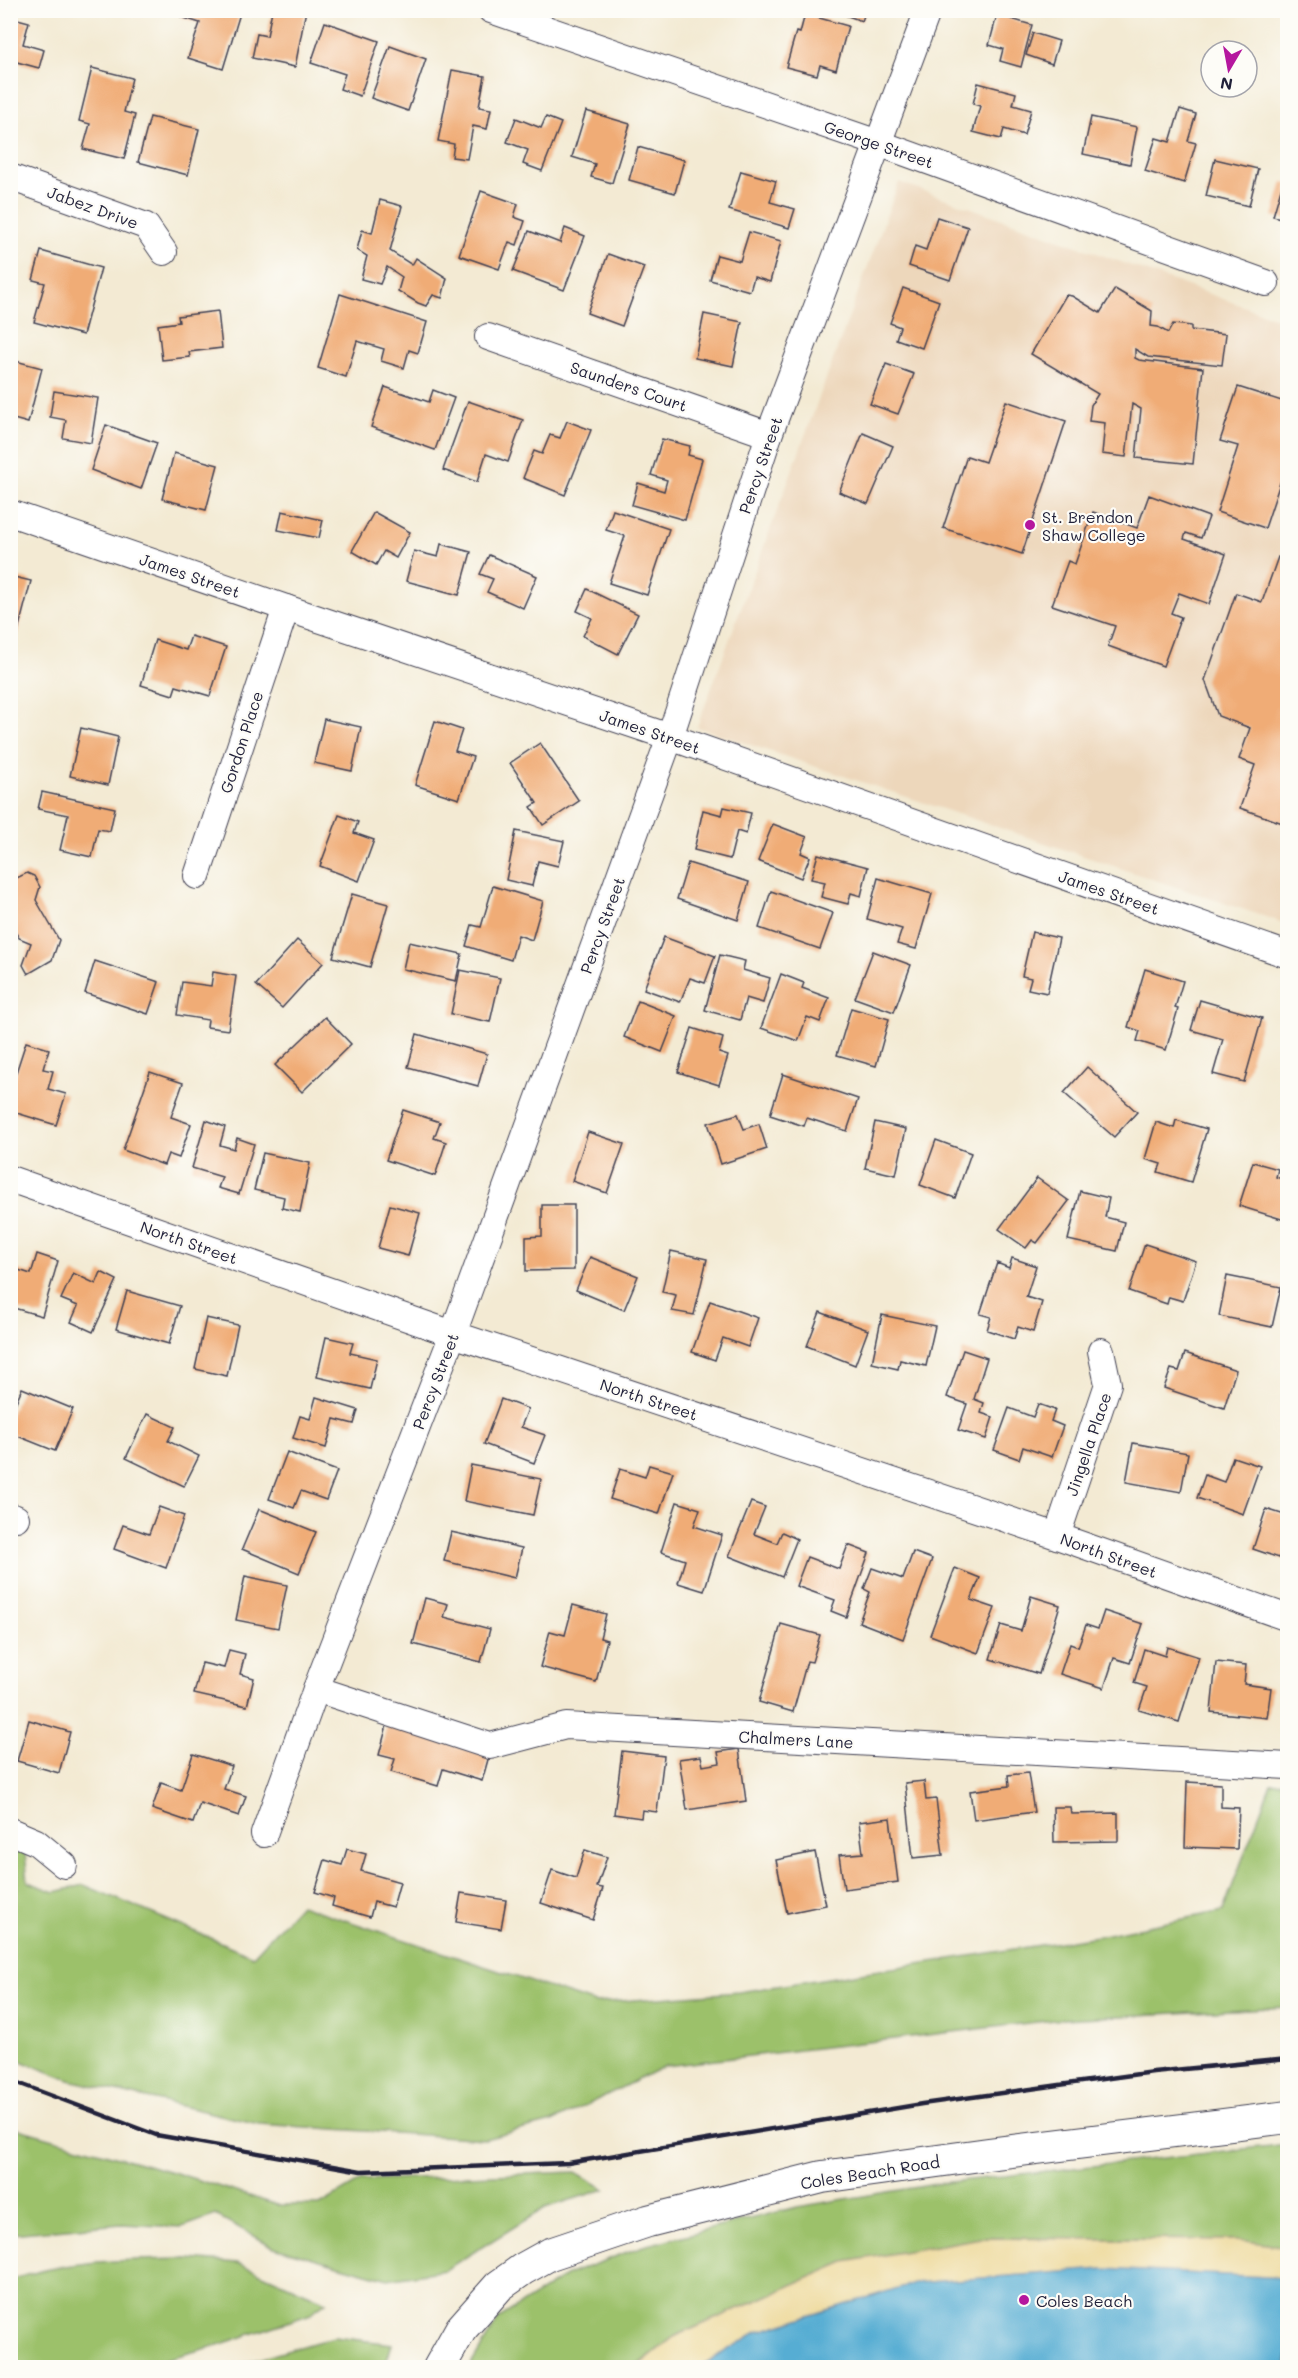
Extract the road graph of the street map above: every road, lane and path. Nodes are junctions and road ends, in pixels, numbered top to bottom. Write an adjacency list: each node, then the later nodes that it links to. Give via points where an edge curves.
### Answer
1 (491, 10): 3 (street, George Street)
2 (928, 10): 3 (street, Percy Street)
3 (878, 143): 6 (street, George Street); 8 (street, Percy Street)
4 (10, 177): 5 (street, Jabez Drive, via 146,226)
5 (164, 252)
6 (1266, 283)
7 (488, 337): 8 (street, Saunders Court)
8 (769, 435): 11 (street, Percy Street)
9 (10, 513): 10 (street, James Street)
10 (286, 608): 11 (street, James Street); 12 (street, Gordon Place)
11 (670, 737): 13 (street, James Street); 15 (street, Percy Street)
12 (197, 876)
13 (1287, 955)
14 (10, 1179): 15 (street, North Street)
15 (453, 1334): 17 (street, North Street); 19 (street, Percy Street)
16 (1101, 1351): 17 (street, Jingella Place, via 1108,1384)
17 (1057, 1536): 18 (street, North Street)
18 (1287, 1618)
19 (316, 1689): 20 (street, Chalmers Lane, via 490,1746 566,1726); 22 (street, Percy Street)
20 (1287, 1766)
21 (10, 1831): 23 (street, via 36,1842)
22 (264, 1834)
23 (64, 1865)
24 (1287, 2117): 25 (street, Coles Beach Road, via 822,2177 648,2221 550,2254 523,2269 499,2286 461,2329)
25 (439, 2367)

